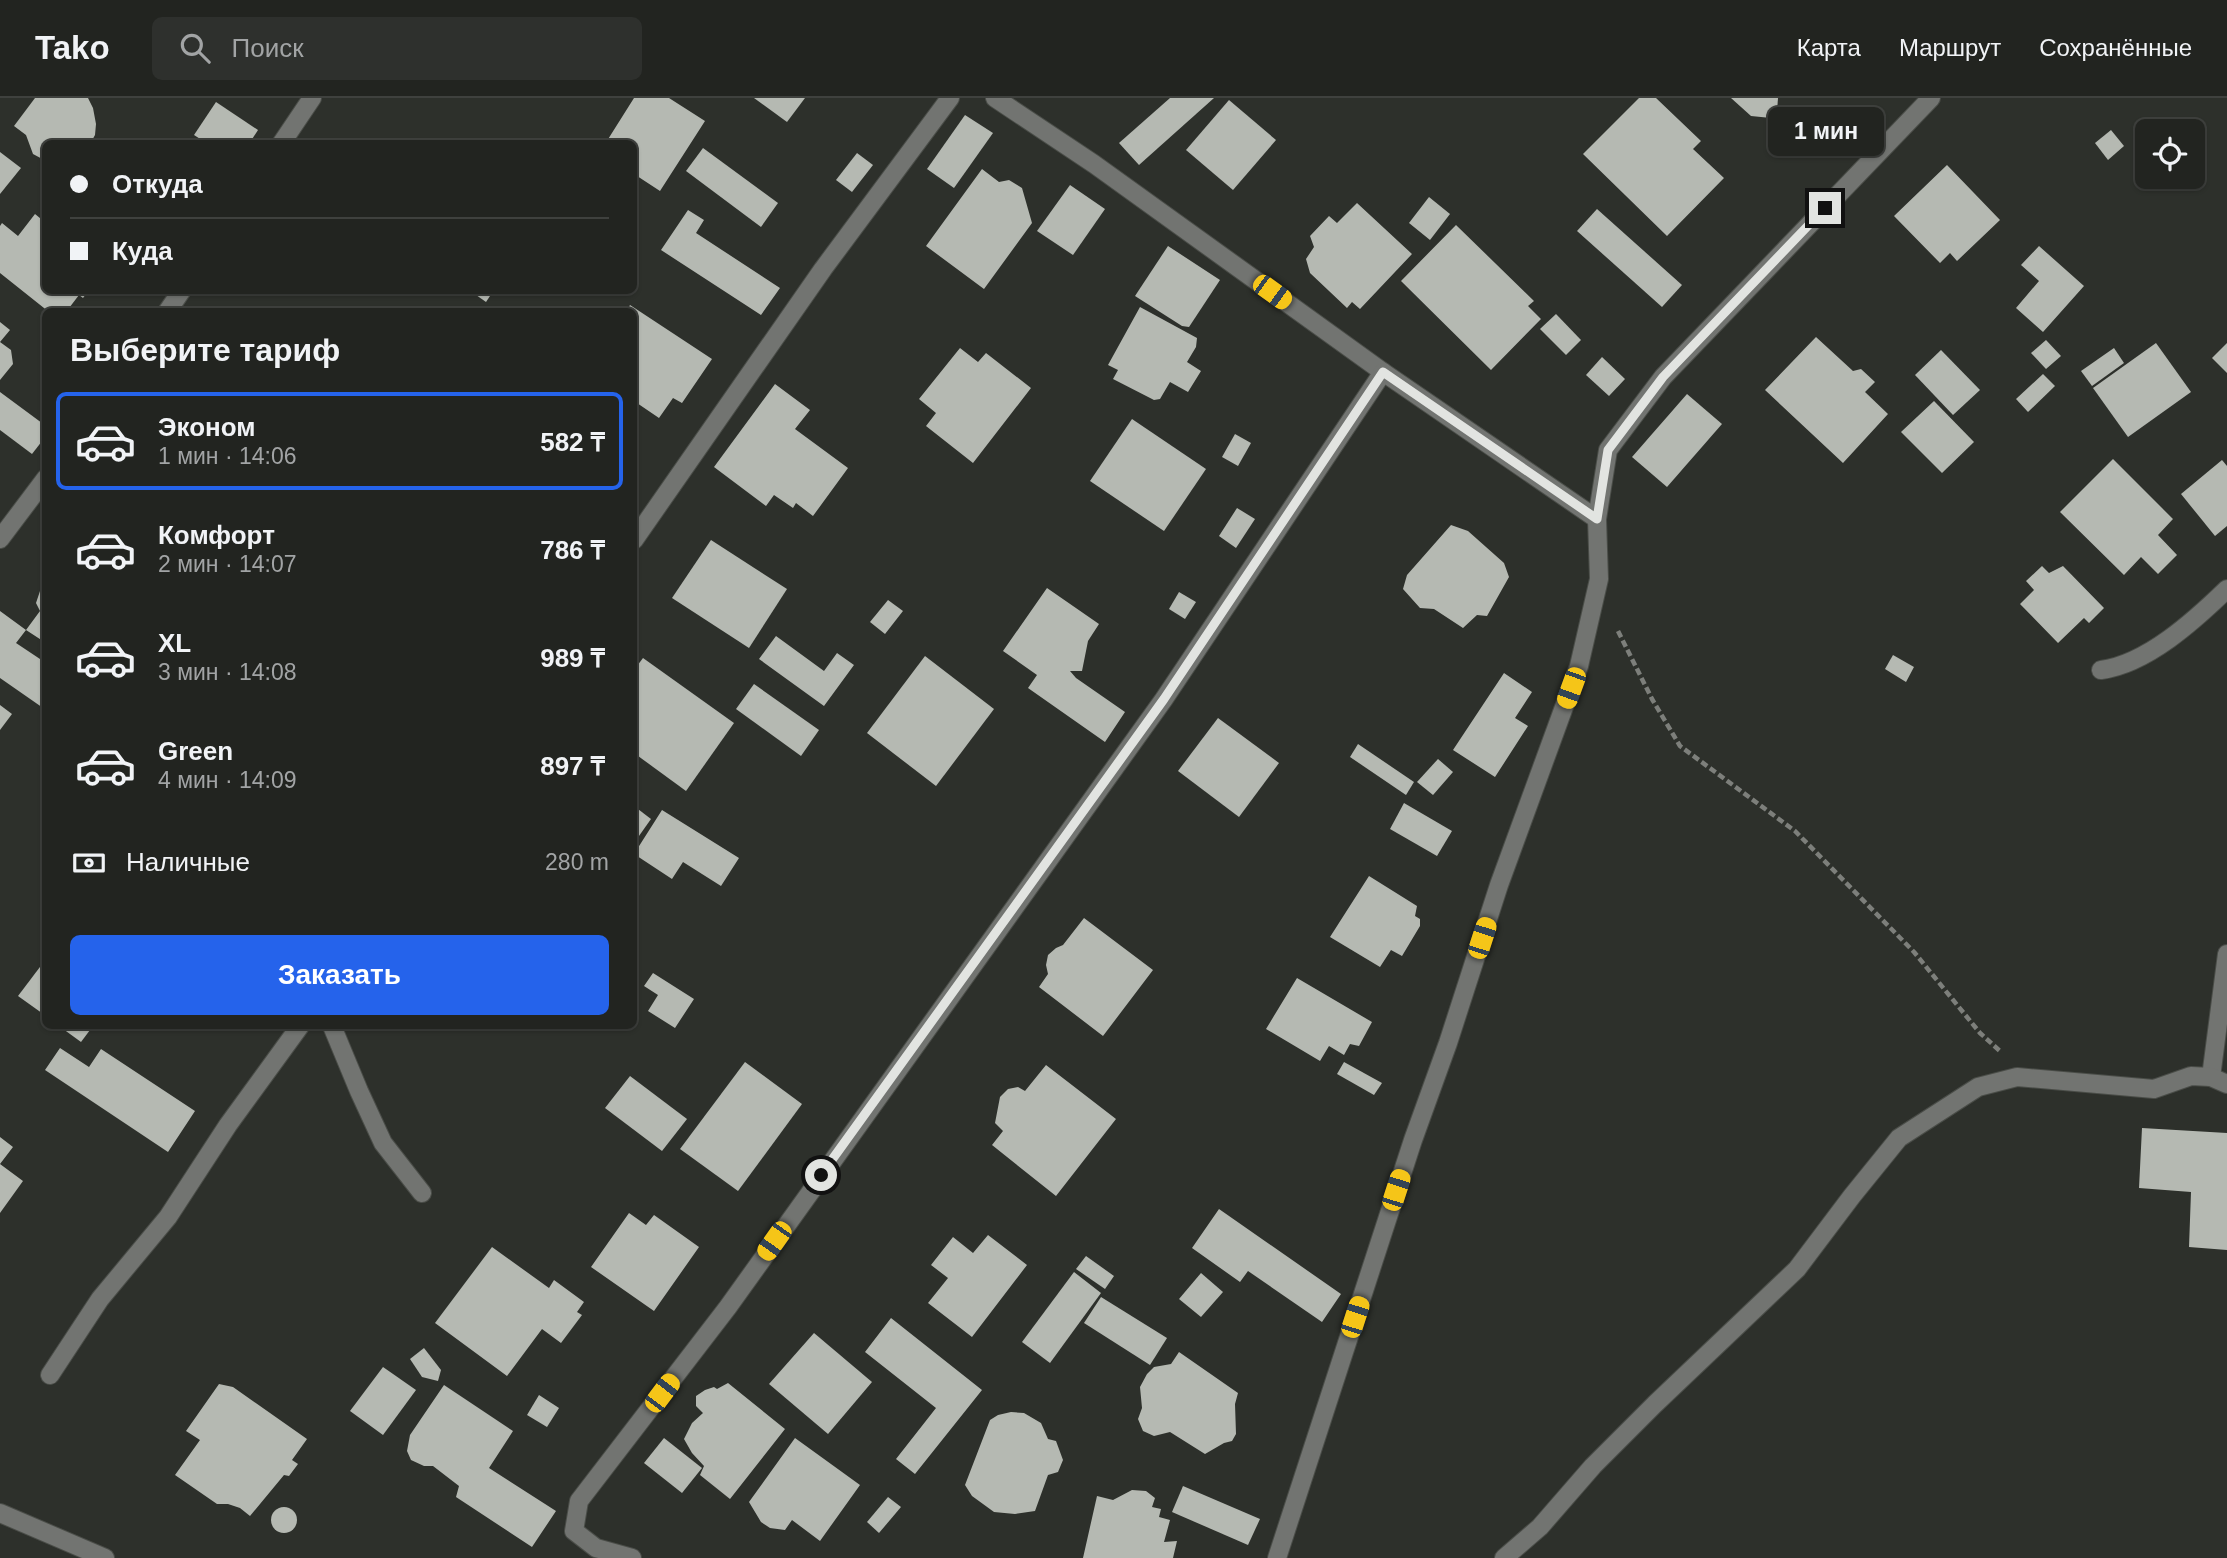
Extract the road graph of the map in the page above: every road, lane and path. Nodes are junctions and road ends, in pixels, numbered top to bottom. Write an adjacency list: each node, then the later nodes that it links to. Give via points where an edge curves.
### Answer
1 (312, 98): 5 (street)
2 (950, 98): 9 (street, via 815,280)
3 (995, 98): 6 (street)
4 (1931, 98): 8 (street, via 1663,377 1608,450)
5 (284, 140)
6 (1383, 372): 8 (street); 23 (street, via 1164,699 728,1307 579,1501 574,1531 596,1548)
7 (42, 483): 10 (street)
8 (1597, 519): 11 (street)
9 (637, 536)
10 (0, 539)
11 (1597, 587): 18 (path, via 1680,746 1795,831 1914,952 1980,1033); 24 (street, via 1579,666 1499,885)
12 (2227, 589): 13 (street, via 2189,626 2120,667)
13 (2101, 670)
14 (2227, 954): 17 (street)
15 (298, 1029): 20 (street, via 168,1217 100,1299)
16 (333, 1029): 19 (street, via 383,1143)
17 (2220, 1071): 18 (street, via 2154,1089)
18 (2031, 1078): 25 (street, via 1978,1087 1899,1138 1797,1269 1654,1404 1541,1527)
19 (422, 1193)
20 (50, 1375)
21 (0, 1513): 22 (street)
22 (105, 1558)
23 (632, 1558)
24 (1277, 1558)
25 (1504, 1558)

